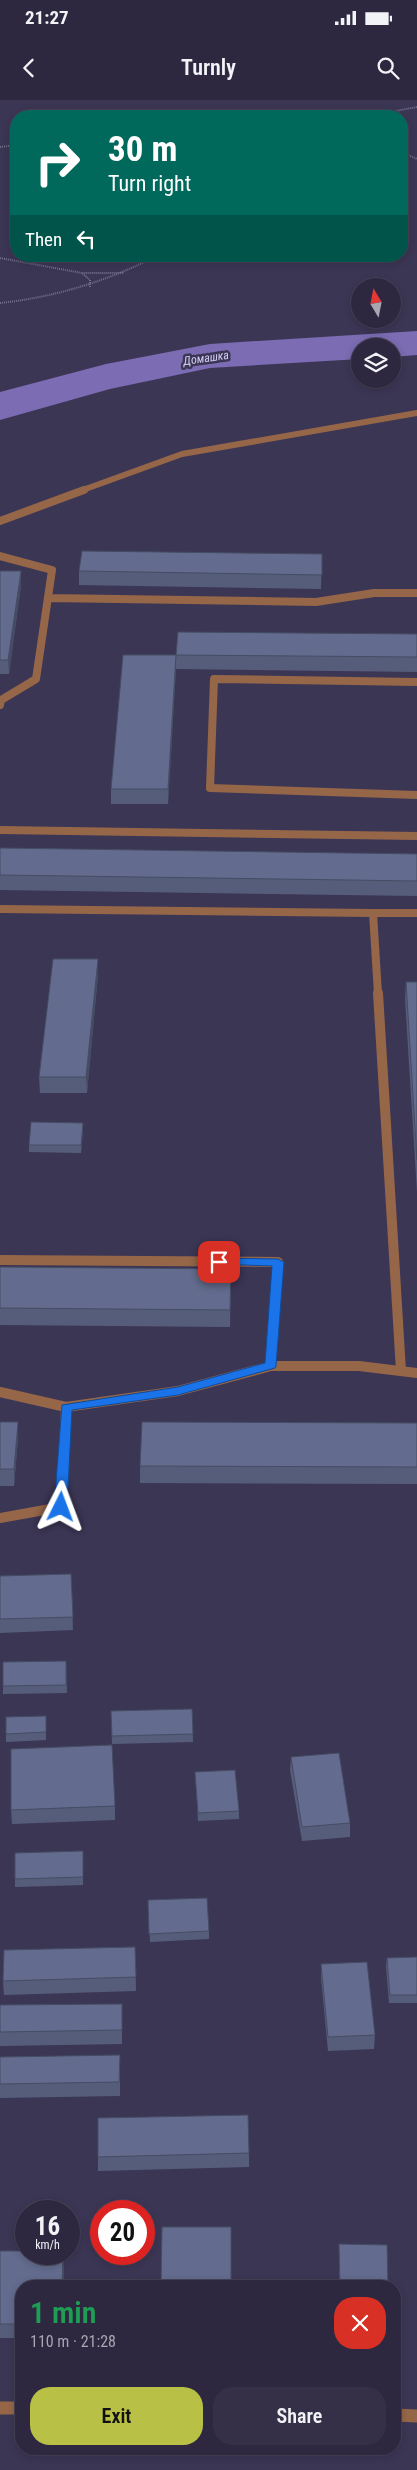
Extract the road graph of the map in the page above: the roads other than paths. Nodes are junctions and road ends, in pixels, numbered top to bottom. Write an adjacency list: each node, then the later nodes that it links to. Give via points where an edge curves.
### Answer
1 (417, 413): 2 (street, via 182,454)
2 (0, 521)
3 (0, 556): 5 (street, via 52,570)
4 (417, 593): 5 (street, via 374,593 316,602)
5 (48, 598): 7 (street, via 36,679 1,700)
6 (417, 682): 8 (street, via 214,679 210,788)
7 (0, 705)
8 (417, 795)
9 (0, 830): 10 (street)
10 (417, 836)
11 (0, 909): 12 (street)
12 (373, 913): 13 (street); 16 (street)
13 (417, 913)
14 (0, 1260): 15 (street, via 278,1262)
15 (270, 1366): 16 (street, via 359,1366); 19 (street, via 178,1391)
16 (401, 1371): 17 (street)
17 (417, 1372)
18 (0, 1392): 19 (street)
19 (66, 1407): 20 (street, via 61,1507)
20 (0, 1518)
21 (0, 2408): 22 (street)
22 (15, 2408)
23 (401, 2415): 24 (street)
24 (417, 2416)

